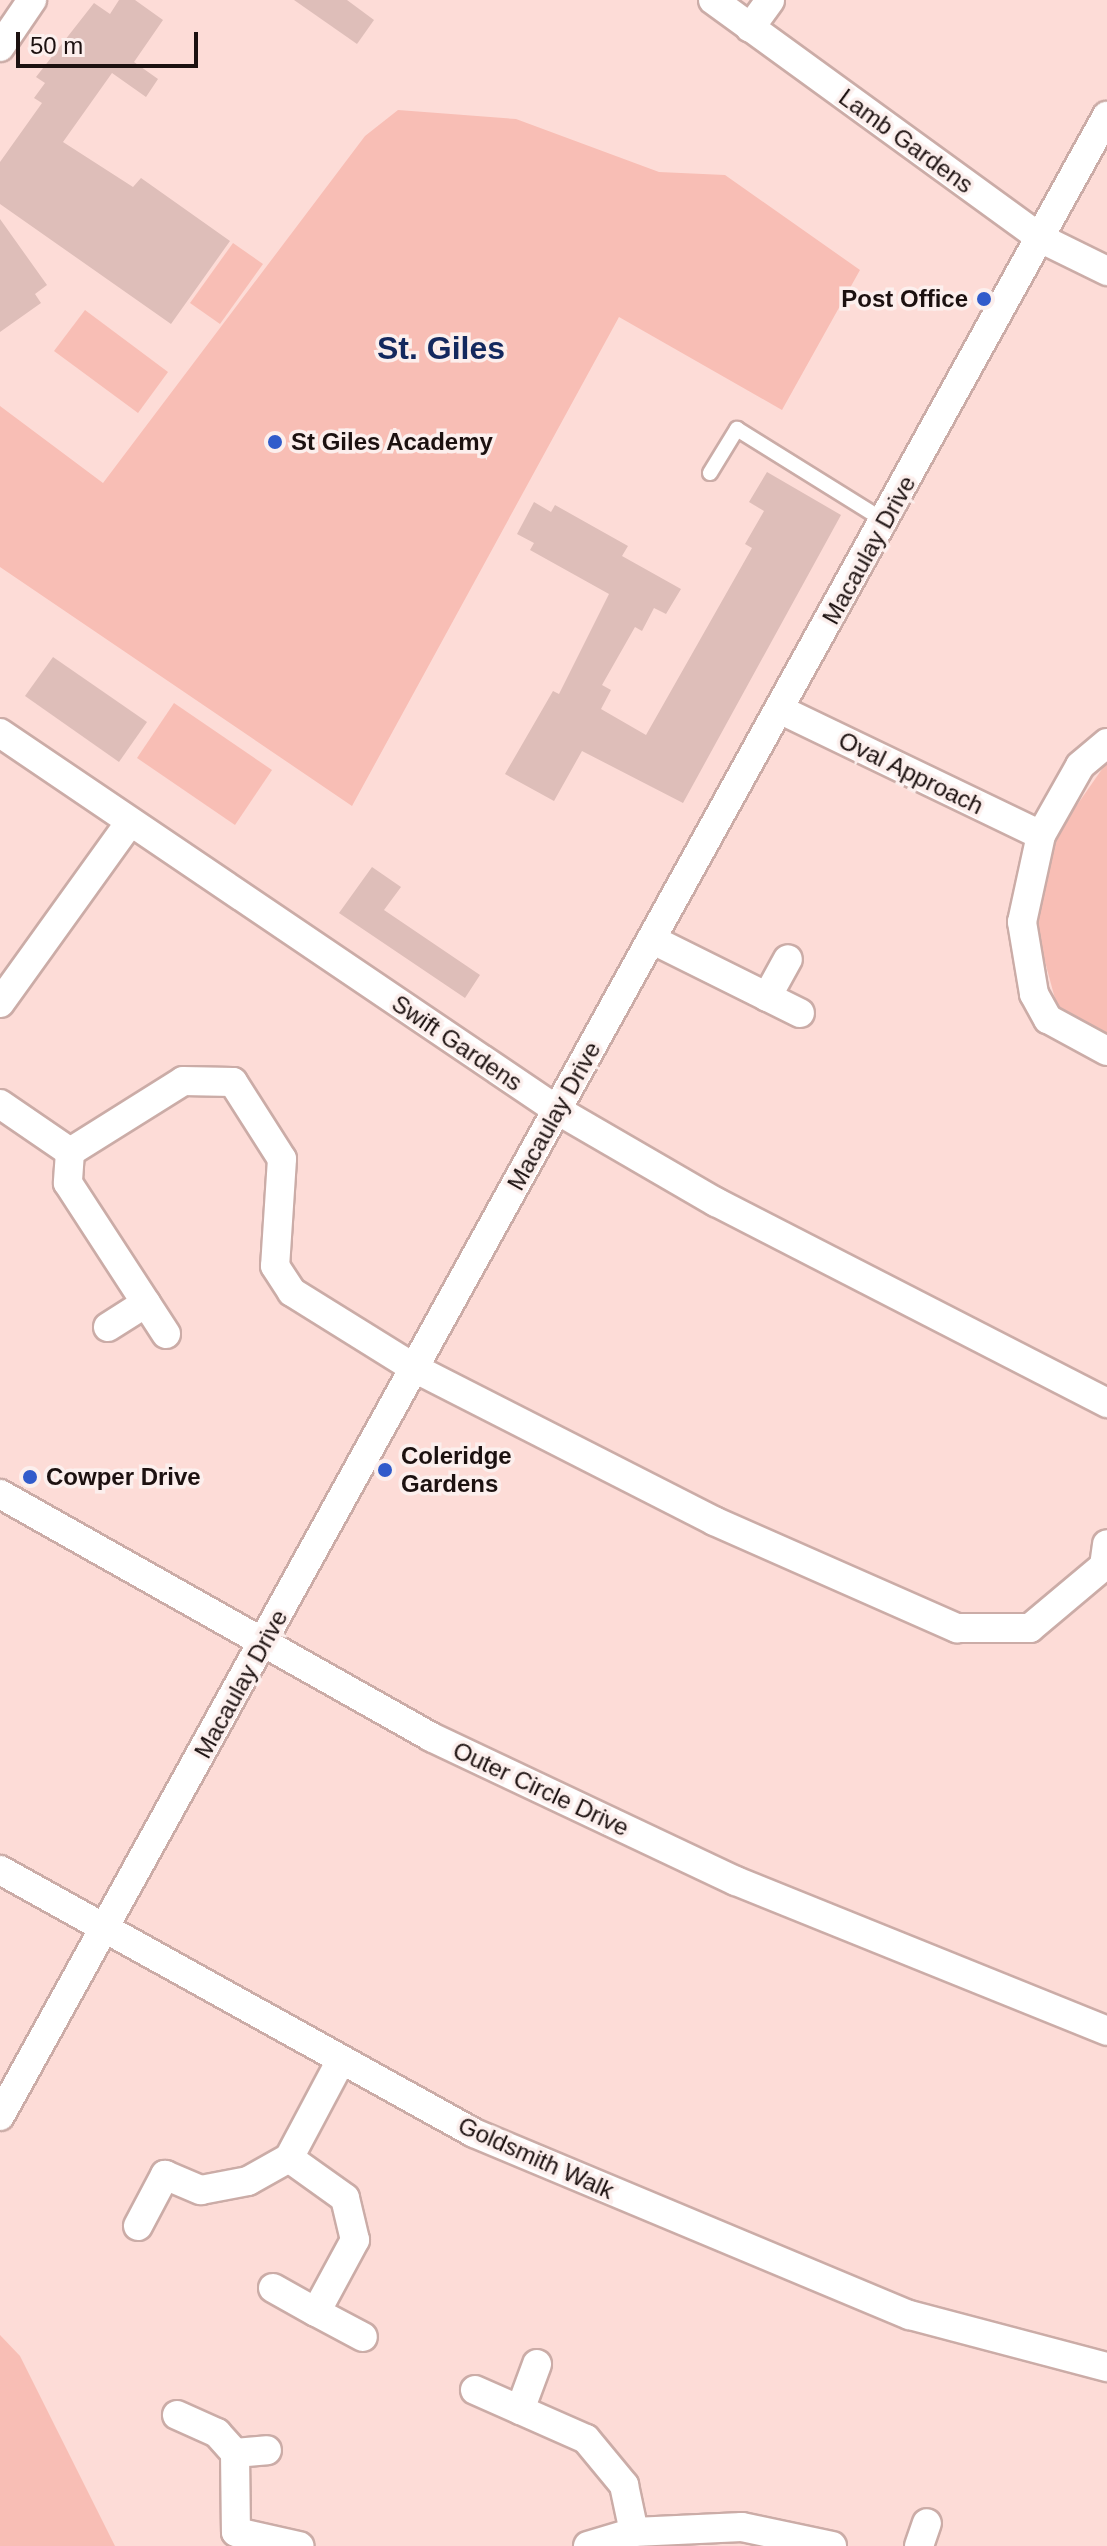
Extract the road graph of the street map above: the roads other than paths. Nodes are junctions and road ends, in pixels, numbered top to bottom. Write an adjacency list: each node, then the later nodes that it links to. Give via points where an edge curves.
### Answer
1 (32, 0): 5 (street)
2 (713, 0): 4 (street, Lamb Gardens)
3 (770, 0): 4 (street)
4 (750, 28): 7 (street, Lamb Gardens)
5 (0, 47)
6 (1107, 116): 7 (street, Macaulay Drive)
7 (1040, 238): 8 (street, Lamb Gardens); 10 (street, Macaulay Drive)
8 (1107, 271)
9 (710, 473): 10 (lane, via 737,429)
10 (885, 521): 11 (street, Macaulay Drive)
11 (781, 710): 15 (street, Oval Approach); 16 (street, Macaulay Drive)
12 (0, 733): 14 (street, Swift Gardens)
13 (1107, 743): 15 (street, via 1080,766)
14 (128, 825): 19 (street); 23 (street, Swift Gardens)
15 (1041, 835): 21 (street, via 1022,922 1034,994 1048,1019 1072,1038)
16 (653, 940): 18 (street); 23 (street, Macaulay Drive)
17 (788, 959): 18 (street)
18 (767, 997): 20 (street)
19 (0, 1003)
20 (800, 1013)
21 (1107, 1051)
22 (0, 1104): 24 (street)
23 (557, 1110): 28 (street, Macaulay Drive); 29 (street, Swift Gardens, via 716,1202)
24 (70, 1152): 25 (street, via 68,1183); 28 (street, via 183,1081 233,1082 282,1159 275,1266 292,1292)
25 (146, 1303): 26 (street); 27 (street)
26 (108, 1327)
27 (166, 1334)
28 (414, 1368): 31 (street, via 714,1521 957,1628 1030,1628 1104,1566); 32 (street, Macaulay Drive)
29 (1107, 1403)
30 (0, 1494): 32 (street, Outer Circle Drive)
31 (1107, 1544)
32 (263, 1645): 34 (street, Macaulay Drive); 35 (street, Outer Circle Drive, via 431,1737 736,1881)
33 (0, 1870): 34 (street, Goldsmith Walk)
34 (102, 1931): 36 (street, Goldsmith Walk); 37 (street, Macaulay Drive)
35 (1107, 2031)
36 (341, 2060): 38 (street); 44 (street, Goldsmith Walk, via 474,2133 910,2315)
37 (0, 2116)
38 (289, 2158): 39 (street, via 248,2181 201,2190 165,2175); 41 (street, via 345,2198 355,2240)
39 (138, 2226)
40 (273, 2288): 41 (street)
41 (316, 2312): 42 (street)
42 (363, 2337)
43 (537, 2364): 46 (street)
44 (1107, 2367)
45 (475, 2390): 46 (street)
46 (520, 2410): 50 (street, via 586,2439 624,2485)
47 (177, 2415): 49 (street, via 217,2433)
48 (267, 2450): 49 (street)
49 (235, 2453): 51 (street)
50 (634, 2532): 53 (street); 54 (street, via 742,2527)
51 (236, 2539): 52 (street)
52 (299, 2546)
53 (588, 2546)
54 (832, 2546)

